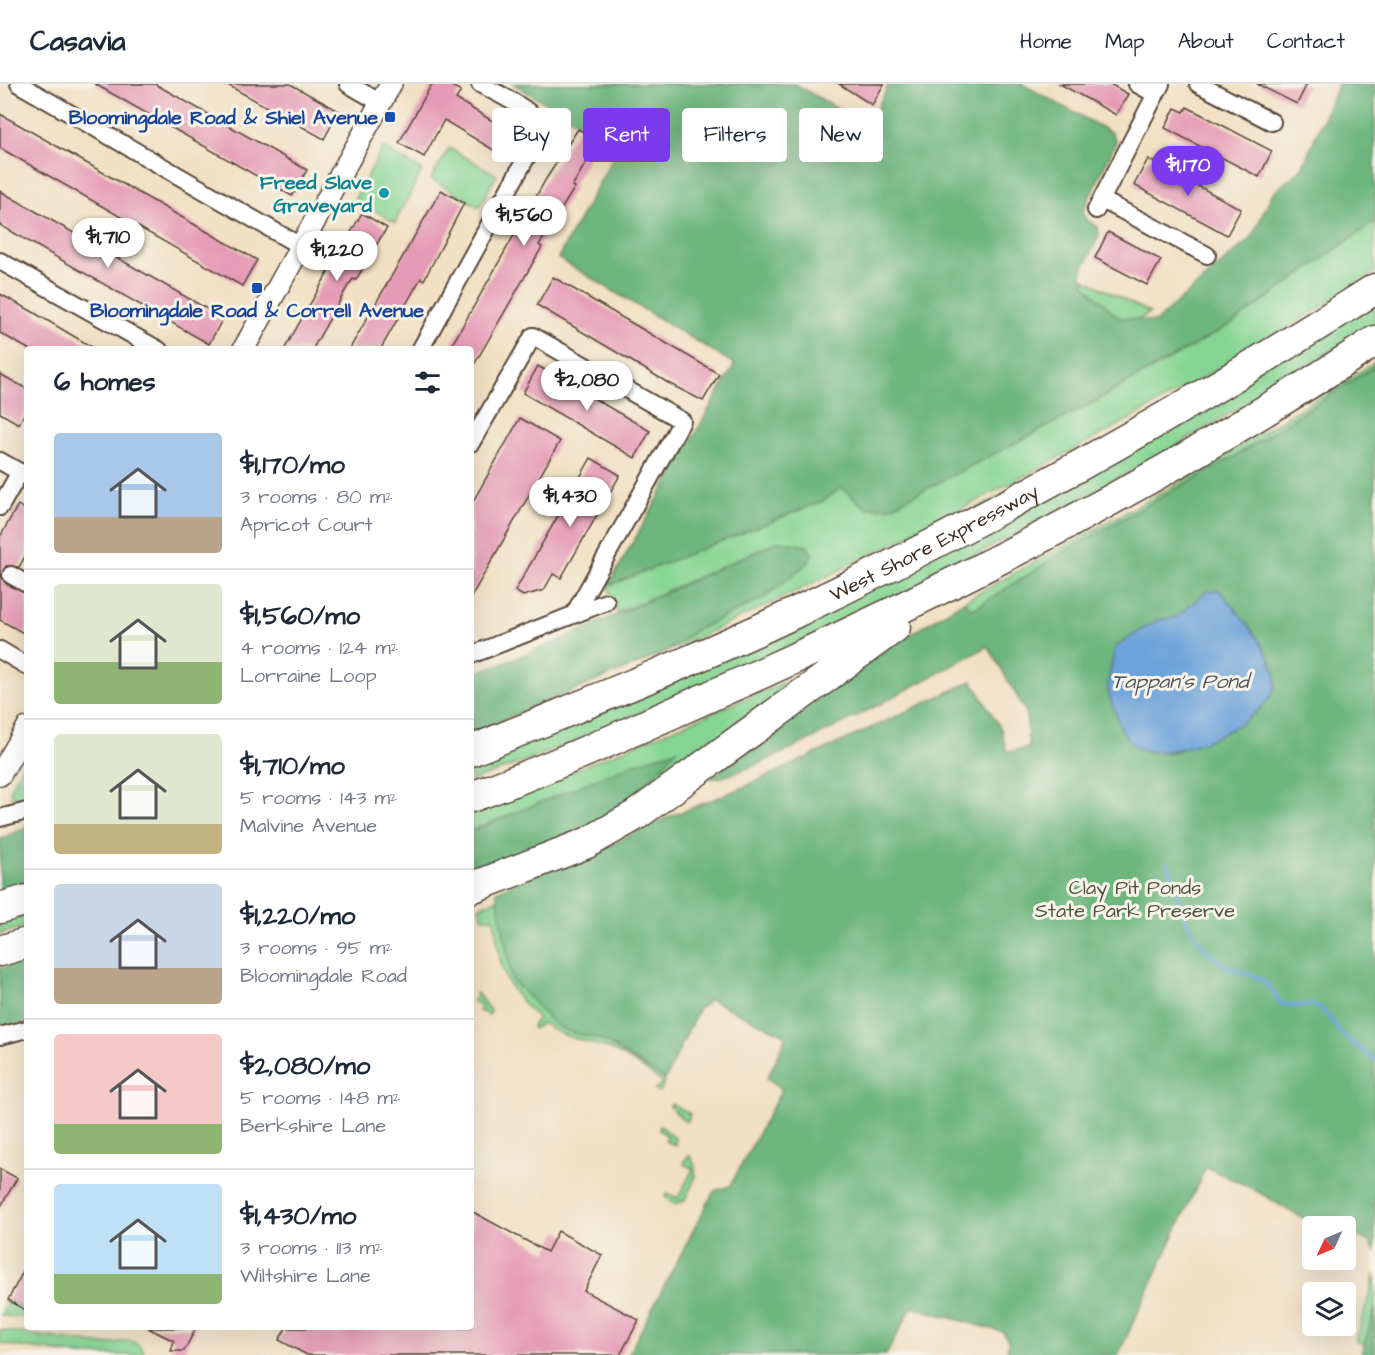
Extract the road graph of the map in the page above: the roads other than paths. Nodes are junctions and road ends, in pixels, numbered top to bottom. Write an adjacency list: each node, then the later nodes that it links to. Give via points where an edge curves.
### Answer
1 (19, 84): 10 (street)
2 (348, 84): 8 (street)
3 (392, 84): 8 (street)
4 (480, 84): 17 (street, via 532,114 541,131)
5 (1137, 84): 7 (street)
6 (1198, 84): 9 (street)
7 (1158, 89): 11 (street, via 1099,205)
8 (381, 103): 10 (street)
9 (1272, 122)
10 (302, 247): 16 (street)
11 (1208, 255)
12 (0, 261): 15 (street)
13 (1375, 289): 29 (highway, West Shore Expressway, via 1123,442 927,547 784,618)
14 (1375, 341): 22 (highway, via 1186,456)
15 (152, 346)
16 (245, 346)
17 (422, 346)
18 (474, 437): 24 (street, via 533,336 682,421)
19 (0, 461): 20 (street)
20 (23, 474): 21 (street)
21 (0, 507)
22 (953, 584): 31 (highway, via 801,656); 34 (highway, via 636,815 587,843)
23 (606, 602): 24 (street)
24 (574, 614): 26 (street)
25 (0, 650): 27 (street)
26 (474, 654)
27 (24, 664)
28 (24, 733): 30 (street)
29 (474, 750)
30 (0, 775)
31 (474, 796)
32 (24, 812): 33 (street)
33 (0, 818)
34 (474, 887)
35 (24, 901): 36 (highway)
36 (0, 908)
37 (24, 944): 38 (highway)
38 (0, 951)
39 (24, 1030): 40 (street)
40 (0, 1036)

